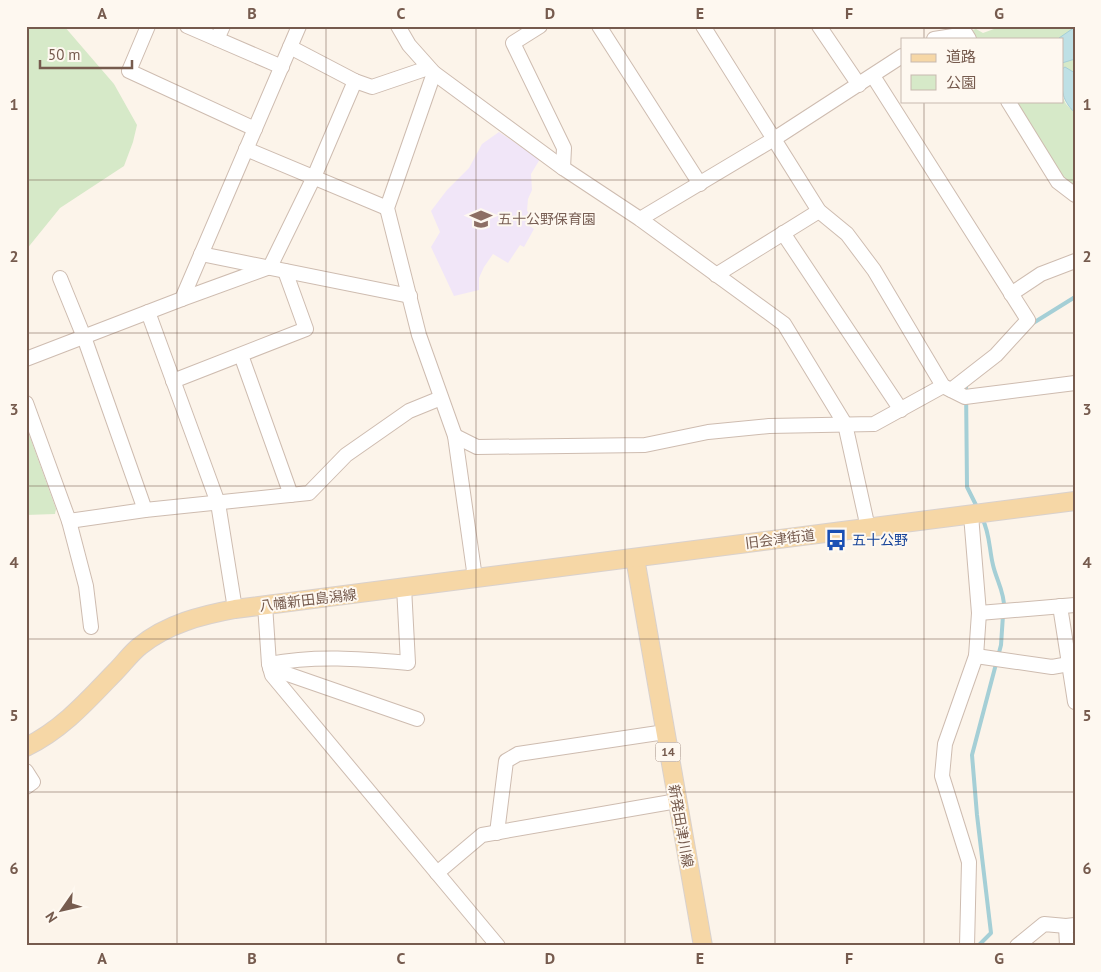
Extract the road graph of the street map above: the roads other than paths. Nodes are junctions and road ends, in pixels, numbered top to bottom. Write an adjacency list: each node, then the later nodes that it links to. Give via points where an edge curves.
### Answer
1 (148, 26): 20 (street, via 129,71)
2 (186, 26): 9 (street)
3 (299, 26): 12 (street)
4 (398, 26): 15 (street, via 409,45)
5 (540, 26): 23 (street, via 513,43 564,148)
6 (599, 26): 25 (street)
7 (703, 26): 21 (street)
8 (819, 26): 18 (street)
9 (220, 33): 14 (street)
10 (940, 38): 11 (street, via 966,34)
11 (968, 38)
12 (290, 47): 14 (street); 17 (street)
13 (901, 57): 16 (street)
14 (282, 67): 20 (street)
15 (431, 70): 17 (street, via 372,87); 23 (street); 27 (street)
16 (873, 76): 18 (street); 37 (street)
17 (355, 81): 24 (street)
18 (859, 85): 21 (street)
19 (1009, 102): 26 (street, via 1058,182)
20 (255, 129): 22 (street)
21 (774, 139): 25 (street); 28 (street)
22 (246, 149): 24 (street); 31 (street)
23 (563, 168): 29 (street)
24 (314, 177): 27 (street); 33 (street)
25 (700, 184): 29 (street)
26 (1075, 194)
27 (387, 208): 38 (street)
28 (819, 211): 30 (street); 46 (street, via 847,234 874,270)
29 (640, 219): 35 (street)
30 (783, 233): 35 (street); 49 (street)
31 (202, 254): 33 (street); 39 (street)
32 (1075, 261): 37 (street, via 1041,274)
33 (270, 267): 34 (street); 39 (street)
34 (285, 271): 38 (street); 42 (street, via 306,329)
35 (716, 274): 50 (street, via 784,324)
36 (60, 278): 41 (street)
37 (1011, 294): 46 (street, via 1028,320 996,355)
38 (410, 296): 47 (street, via 419,335)
39 (182, 299): 40 (street)
40 (148, 312): 41 (street); 44 (street)
41 (84, 336): 43 (street); 55 (street)
42 (241, 356): 44 (street); 52 (street)
43 (26, 359)
44 (173, 381): 54 (street)
45 (1075, 383): 46 (street, via 965,397)
46 (947, 388): 49 (street)
47 (441, 398): 51 (street); 52 (street, via 409,411 346,455 309,493)
48 (26, 403): 57 (street)
49 (901, 410): 50 (street, via 874,424)
50 (845, 424): 51 (street, via 708,432 645,445 477,447); 58 (street)
51 (455, 436): 60 (street)
52 (292, 495): 54 (street)
53 (1075, 502): 56 (main road, 旧会津街道)
54 (218, 503): 55 (street); 65 (street)
55 (145, 510): 57 (street)
56 (971, 515): 58 (main road, 旧会津街道); 66 (street)
57 (68, 521): 67 (street, via 86,586)
58 (868, 528): 59 (main road, 旧会津街道)
59 (634, 558): 60 (main road, 八幡新田島潟線); 73 (main road, 新発田津川線 / 14)
60 (475, 578): 61 (main road, 八幡新田島潟線)
61 (404, 587): 62 (main road, 八幡新田島潟線); 70 (street, via 408,663 348,657 293,660)
62 (265, 605): 65 (main road, 八幡新田島潟線); 70 (street)
63 (1075, 605): 64 (street)
64 (1060, 606): 66 (street); 69 (street)
65 (235, 609): 74 (main road, 八幡新田島潟線, via 200,615 160,632 140,646 59,728)
66 (979, 613): 68 (street)
67 (90, 626)
68 (976, 656): 69 (street, via 1052,666); 83 (street, via 944,744 942,776 969,862)
69 (1069, 664): 71 (street)
70 (270, 666): 72 (street); 79 (street, via 272,675)
71 (1075, 702)
72 (417, 719)
73 (664, 732): 77 (main road, 新発田津川線 / 14); 78 (street, via 518,754 506,761)
74 (26, 747)
75 (26, 771): 76 (street, via 33,782)
76 (26, 787)
77 (677, 801): 78 (street); 82 (main road, 新発田津川線 / 14)
78 (497, 832): 79 (street, via 482,835)
79 (437, 874): 81 (street)
80 (1070, 926): 84 (street, via 1044,924); 85 (street)
81 (498, 946)
82 (703, 946)
83 (967, 946)
84 (1017, 946)
85 (1067, 946)

